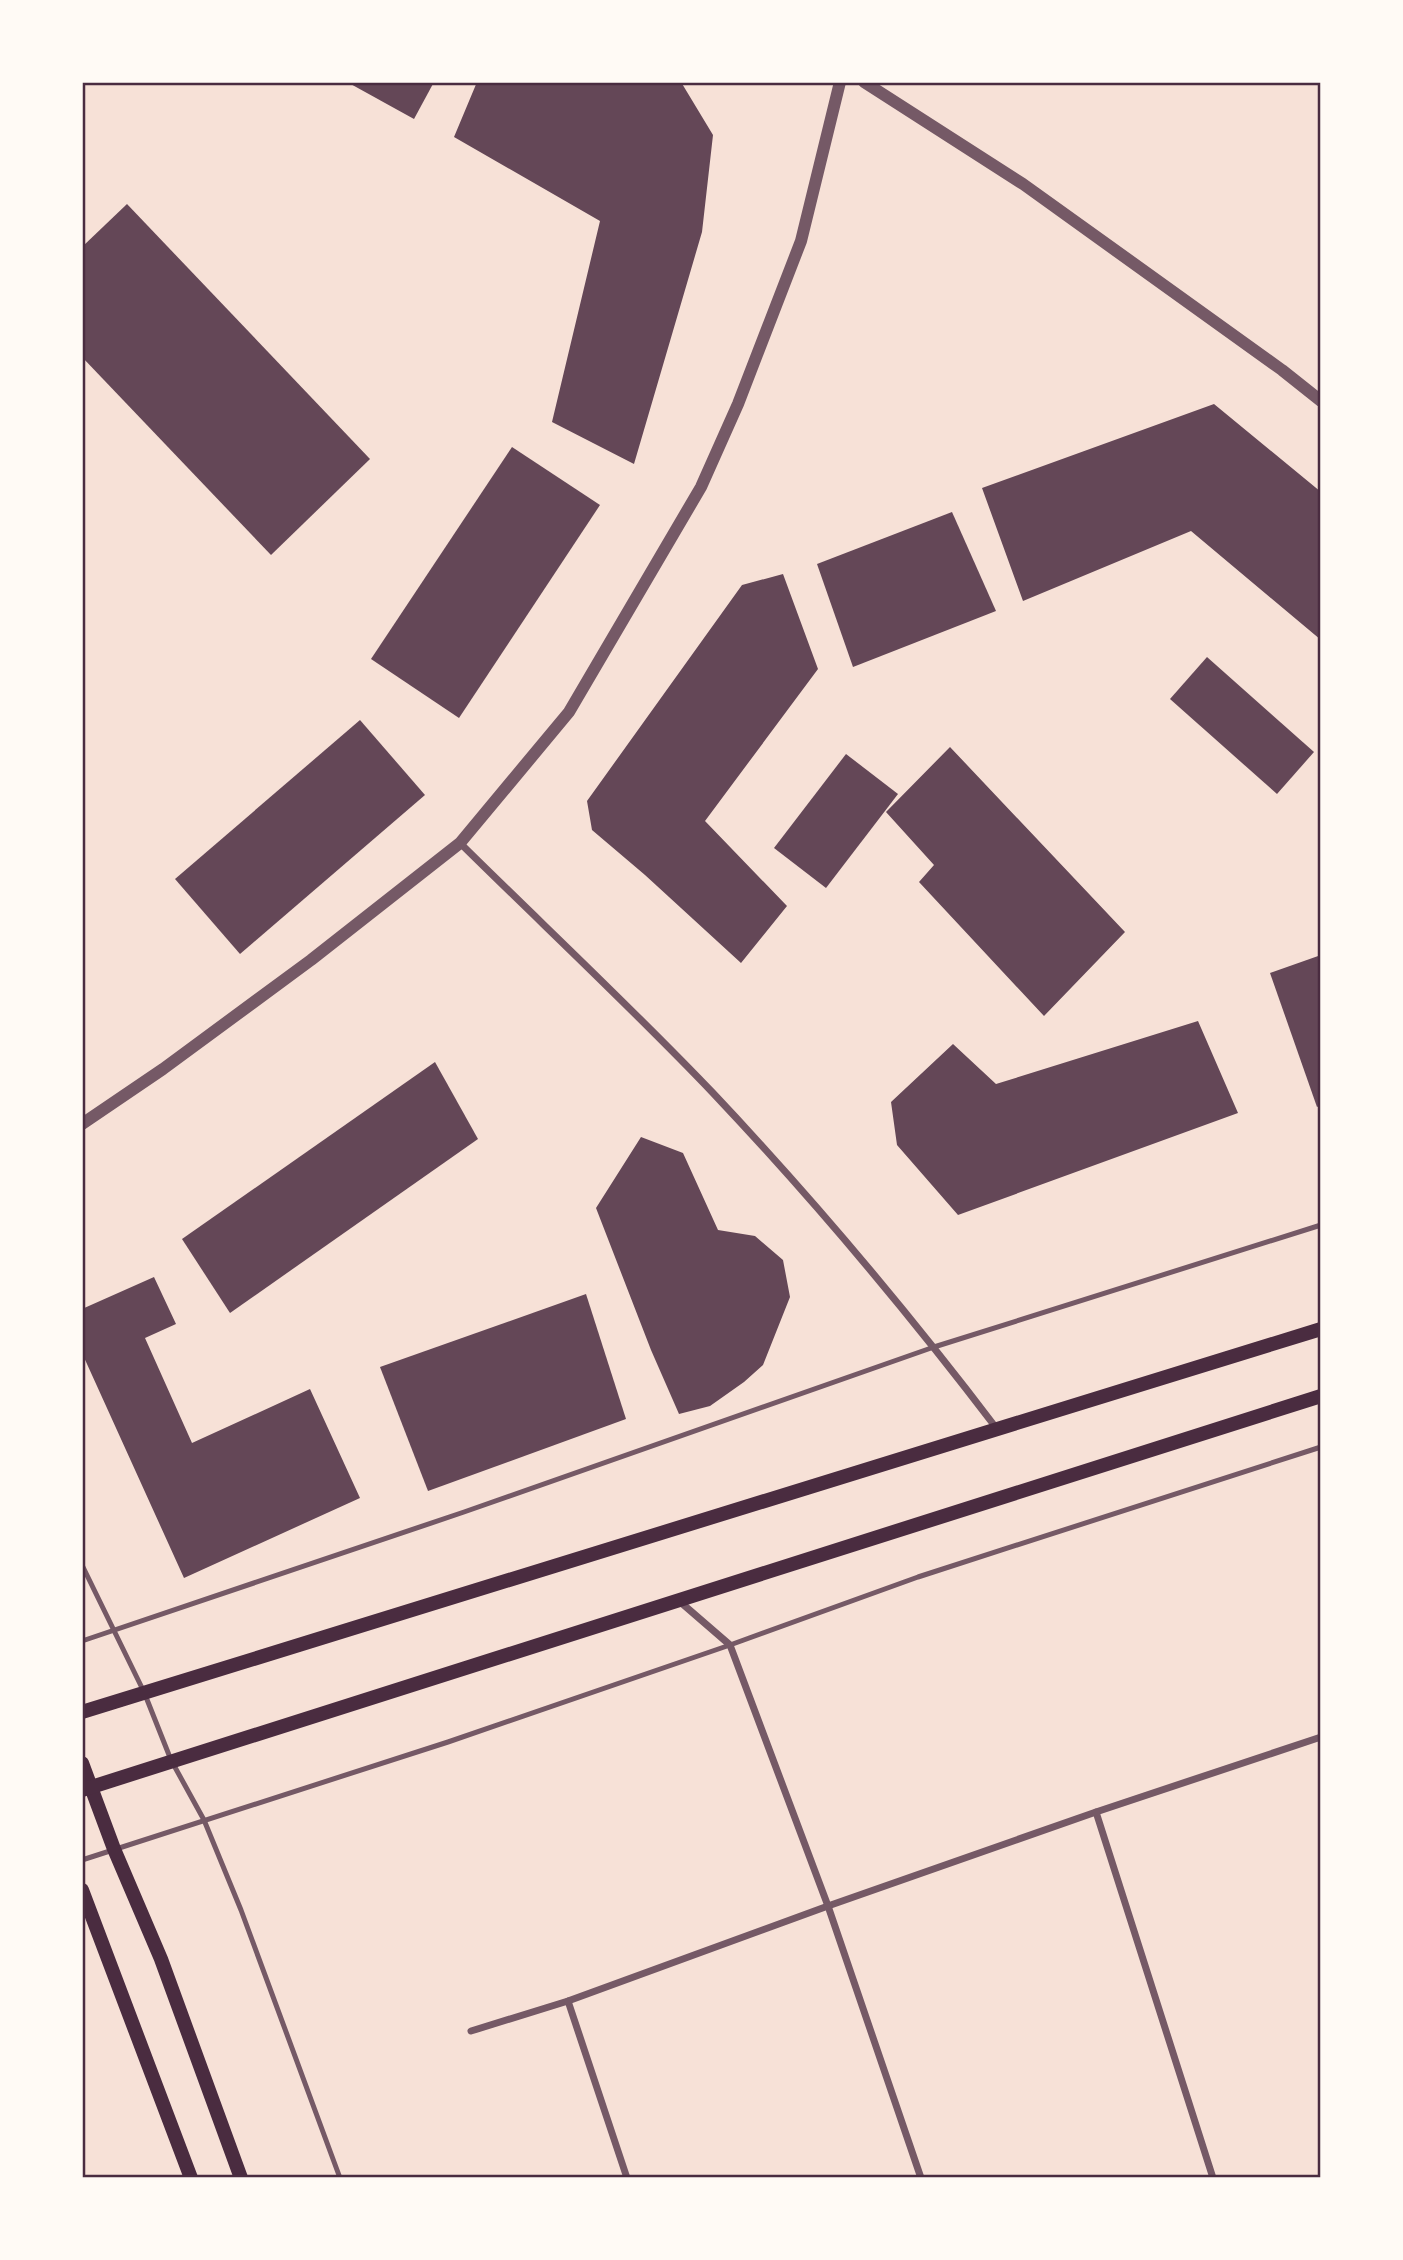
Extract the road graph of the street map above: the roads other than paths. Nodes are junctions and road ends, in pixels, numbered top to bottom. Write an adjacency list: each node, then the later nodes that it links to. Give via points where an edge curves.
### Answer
1 (840, 82): 4 (street, via 802,241 701,487 569,712)
2 (864, 82): 3 (street, via 1023,184)
3 (1321, 401)
4 (460, 843): 5 (street, via 311,960); 8 (street, via 712,1092 829,1219)
5 (82, 1124)
6 (1321, 1225): 8 (lane)
7 (1321, 1329): 10 (main road)
8 (934, 1347): 10 (street); 14 (lane)
9 (1321, 1396): 13 (main road)
10 (997, 1429): 17 (main road)
11 (1321, 1447): 16 (lane, via 918,1577)
12 (82, 1565): 14 (lane)
13 (677, 1600): 16 (street); 20 (main road)
14 (114, 1631): 15 (lane); 17 (lane)
15 (82, 1641)
16 (730, 1645): 24 (lane); 28 (street)
17 (144, 1692): 18 (main road); 20 (lane)
18 (82, 1712)
19 (1321, 1737): 23 (street)
20 (171, 1760): 22 (main road); 24 (lane)
21 (82, 1763): 22 (main road)
22 (87, 1788): 25 (main road)
23 (1096, 1812): 28 (street); 36 (street)
24 (204, 1820): 25 (lane); 33 (lane)
25 (114, 1849): 26 (lane); 32 (main road, via 162,1959)
26 (82, 1860)
27 (82, 1890): 31 (main road)
28 (828, 1906): 29 (street); 35 (street)
29 (568, 2001): 30 (street); 34 (street)
30 (471, 2031)
31 (191, 2178)
32 (241, 2178)
33 (340, 2178)
34 (627, 2178)
35 (921, 2178)
36 (1213, 2178)

